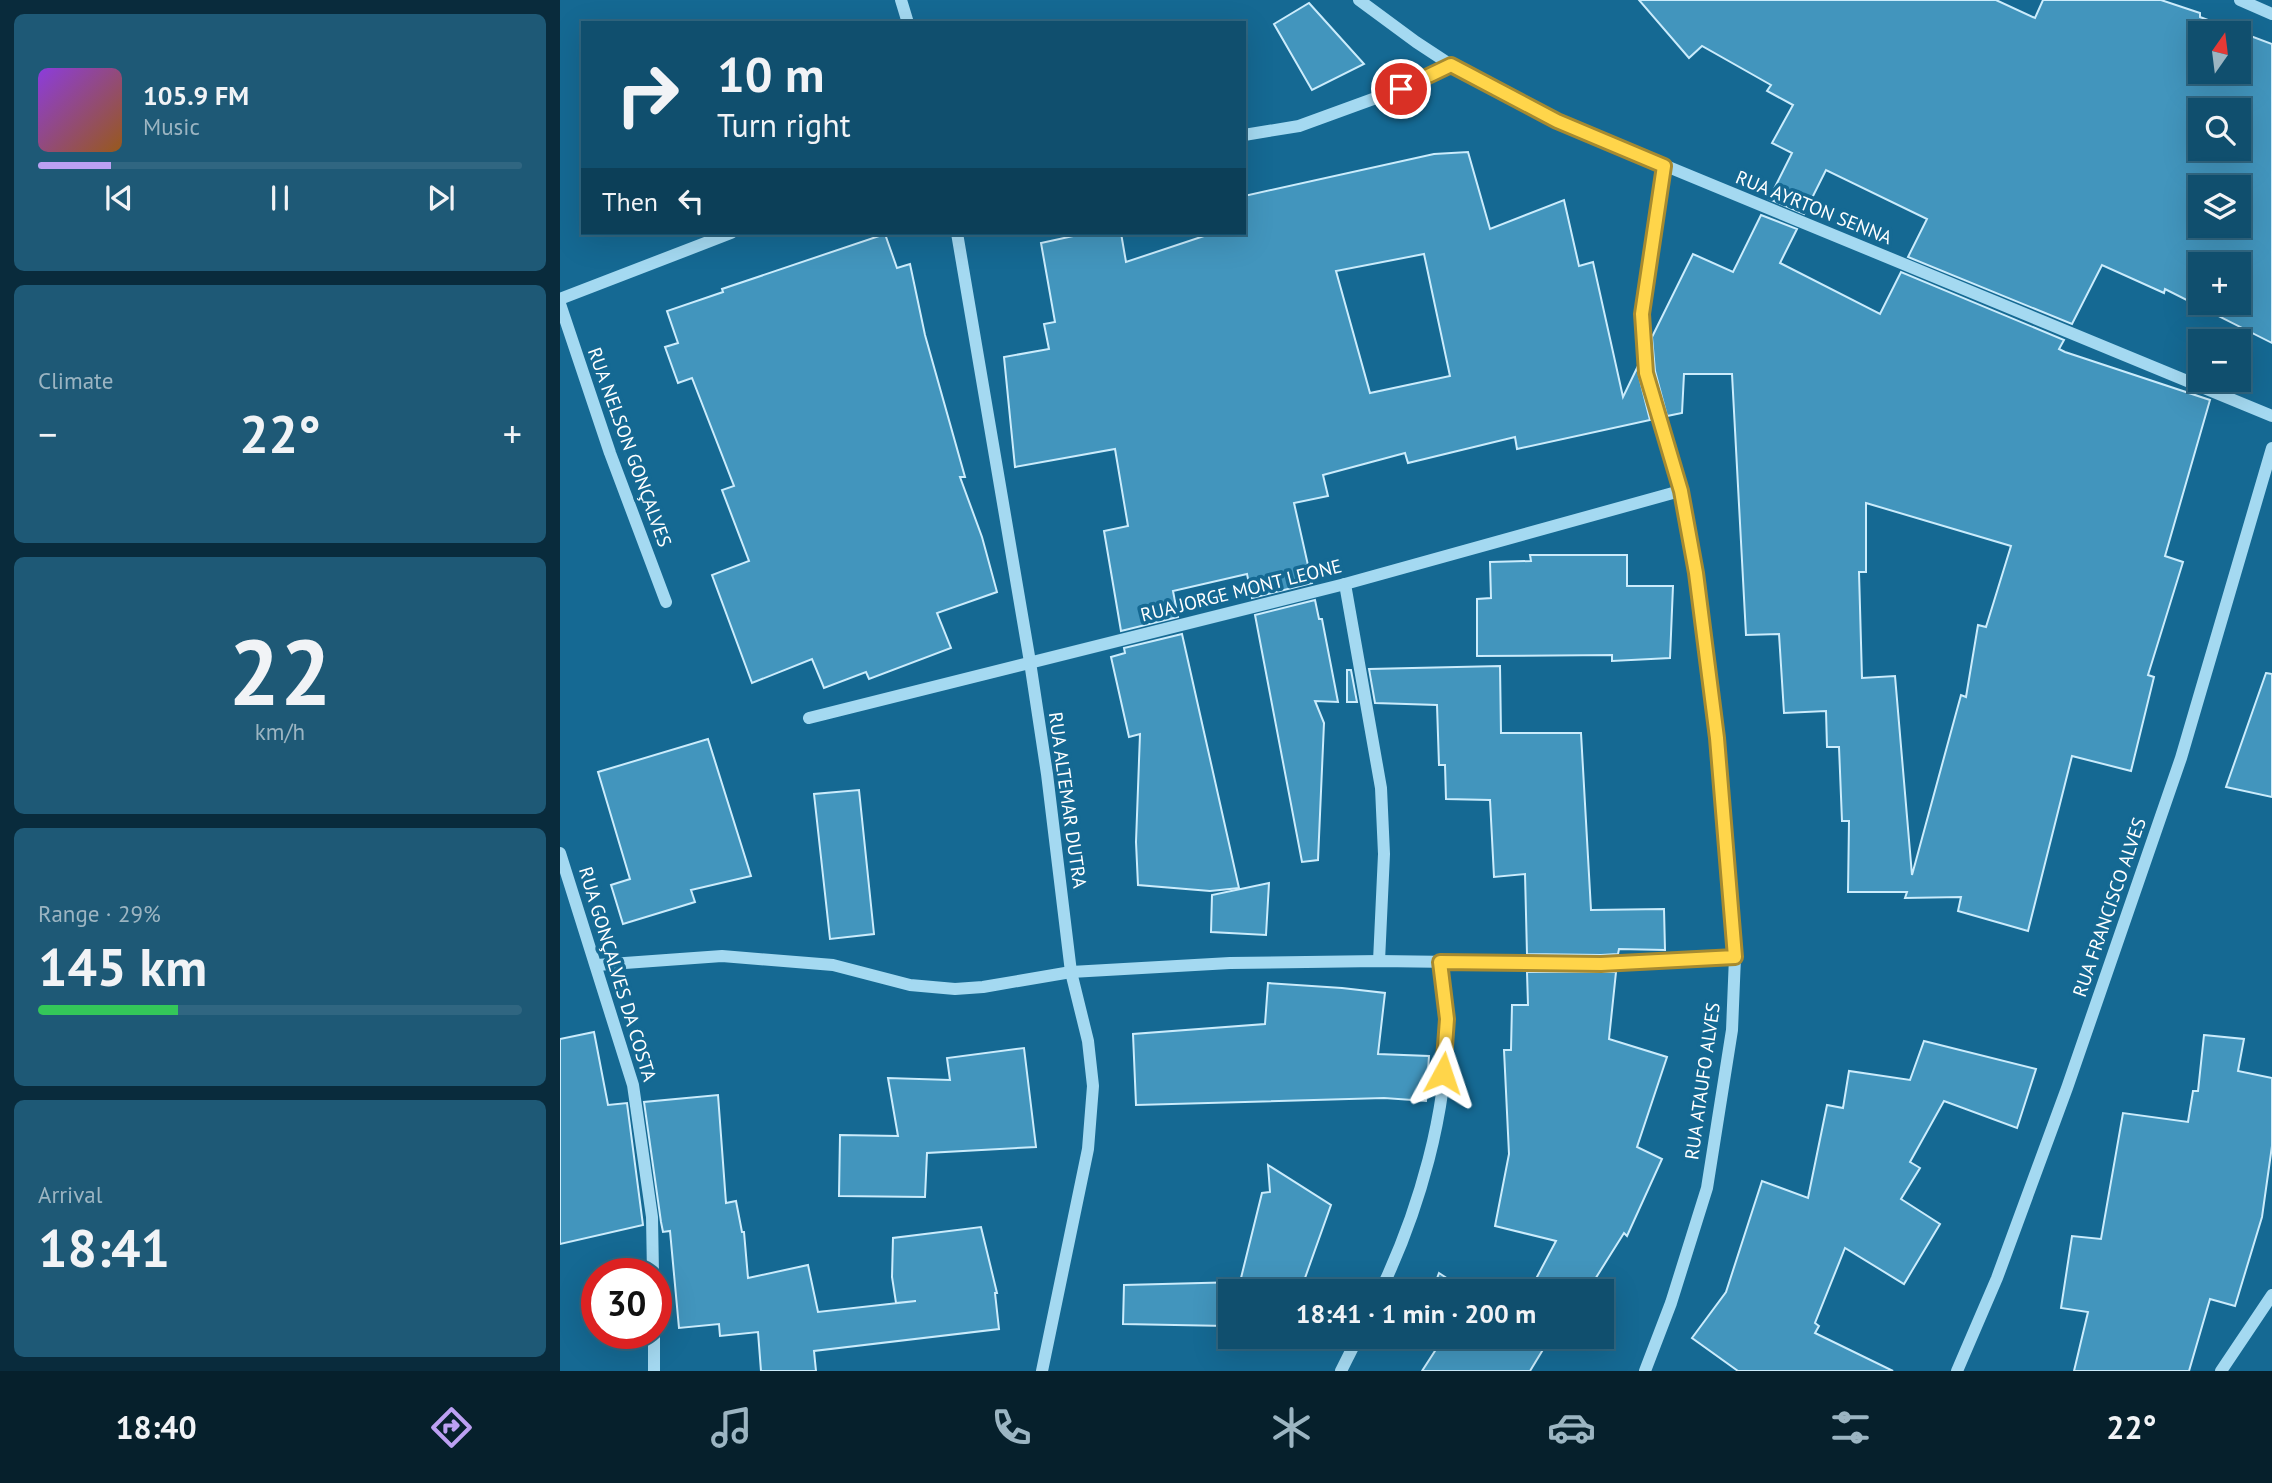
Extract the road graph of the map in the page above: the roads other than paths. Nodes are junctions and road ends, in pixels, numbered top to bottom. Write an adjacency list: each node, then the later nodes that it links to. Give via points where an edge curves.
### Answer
1 (901, 0): 5 (street)
2 (1359, 0): 6 (street, RUA AYRTON SENNA)
3 (2240, 0): 4 (street)
4 (2272, 15)
5 (907, 21)
6 (1451, 65): 7 (street, via 1396,92 1299,126); 8 (street, RUA AYRTON SENNA, via 1557,121)
7 (1246, 135)
8 (1664, 166): 13 (street, RUA AYRTON SENNA); 15 (street, RUA ATAUFO ALVES, via 1642,314 1646,373)
9 (726, 235): 11 (street)
10 (957, 235): 18 (street, RUA ALTEMAR DUTRA)
11 (560, 299)
12 (560, 304): 17 (street, RUA NELSON GONÇALVES)
13 (2272, 416)
14 (2272, 447): 35 (street, RUA FRANCISCO ALVES, via 2181,758 2058,1114)
15 (1681, 491): 16 (street, RUA JORGE MONT LEONE); 21 (street, RUA ATAUFO ALVES, via 1717,738)
16 (1345, 584): 18 (street, RUA JORGE MONT LEONE); 22 (street, via 1381,788 1384,854)
17 (666, 602)
18 (1030, 662): 19 (street, RUA JORGE MONT LEONE); 25 (street, RUA ALTEMAR DUTRA)
19 (809, 718)
20 (560, 853): 24 (street, RUA GONÇALVES DA COSTA)
21 (1735, 957): 23 (street, via 1601,964); 34 (street, RUA ATAUFO ALVES, via 1732,1030 1707,1188)
22 (1379, 961): 23 (street); 25 (street)
23 (1440, 962): 27 (street, via 1447,1019 1438,1114 1423,1182)
24 (597, 965): 25 (street, via 722,956 833,965 910,985 955,989); 26 (street, RUA GONÇALVES DA COSTA, via 633,1085 652,1217)
25 (1071, 972): 32 (street, RUA ALTEMAR DUTRA, via 1088,1041 1093,1086 1088,1149)
26 (653, 1258)
27 (1386, 1279)
28 (2272, 1295): 36 (street)
29 (654, 1349): 31 (street)
30 (1351, 1349): 33 (street)
31 (654, 1371)
32 (1042, 1371)
33 (1341, 1371)
34 (1645, 1371)
35 (1957, 1371)
36 (2221, 1371)

